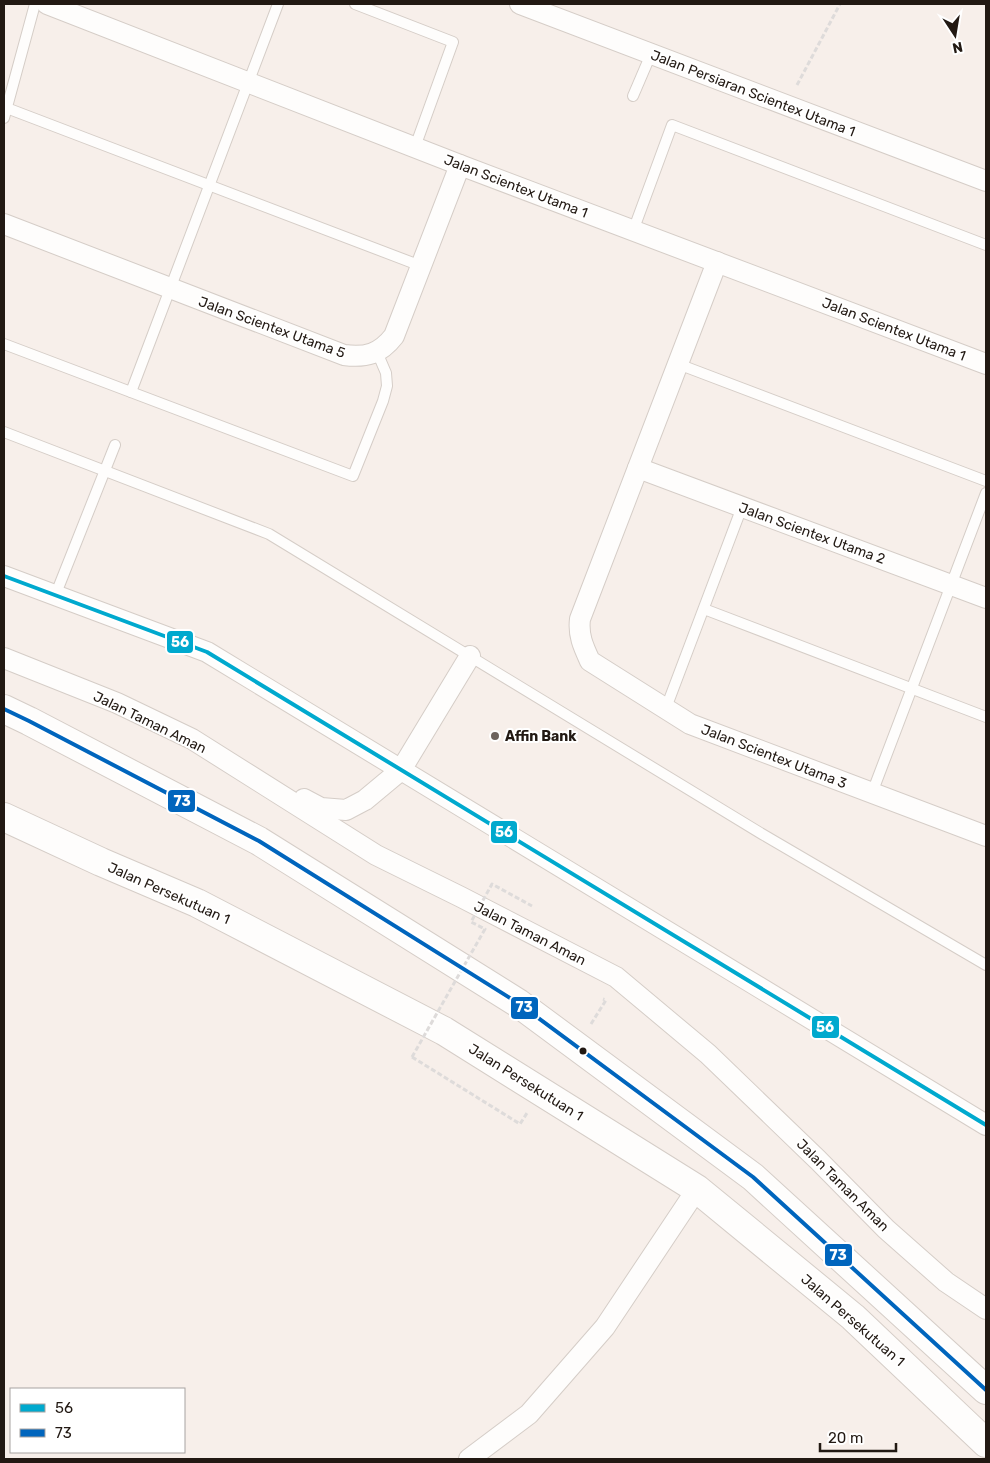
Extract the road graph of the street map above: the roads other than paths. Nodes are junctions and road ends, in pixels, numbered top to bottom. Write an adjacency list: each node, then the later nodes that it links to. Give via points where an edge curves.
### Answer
1 (35, 4): 9 (lane)
2 (47, 4): 7 (street, Jalan Scientex Utama 1)
3 (278, 4): 7 (lane)
4 (355, 4): 11 (lane, via 453,42)
5 (520, 4): 6 (street, Jalan Persiaran Scientex Utama 1)
6 (651, 54): 8 (lane); 13 (street, Jalan Persiaran Scientex Utama 1)
7 (249, 82): 11 (street, Jalan Scientex Utama 1); 14 (lane)
8 (633, 96)
9 (5, 107): 10 (lane); 14 (lane)
10 (4, 118)
11 (415, 148): 12 (street, Jalan Scientex Utama 1)
12 (460, 165): 16 (street, Jalan Scientex Utama 1); 19 (street)
13 (986, 181)
14 (210, 185): 19 (lane); 20 (lane)
15 (4, 224): 20 (street, Jalan Scientex Utama 5)
16 (633, 230): 17 (lane, via 672,125); 18 (street, Jalan Scientex Utama 1)
17 (986, 245)
18 (716, 262): 23 (street); 24 (street, Jalan Scientex Utama 1)
19 (421, 266): 22 (street, via 394,336)
20 (170, 288): 22 (street, Jalan Scientex Utama 5, via 344,355); 25 (lane)
21 (4, 344): 25 (lane)
22 (377, 352): 25 (lane, via 386,373 387,386 353,476)
23 (678, 364): 28 (street); 30 (lane)
24 (986, 364)
25 (131, 392)
26 (4, 432): 29 (lane)
27 (115, 445): 29 (lane)
28 (638, 468): 32 (street, Jalan Scientex Utama 2); 41 (street, Jalan Scientex Utama 3, via 580,619 579,630 590,661)
29 (105, 471): 35 (lane); 38 (lane, via 269,534)
30 (986, 481)
31 (986, 493): 34 (lane)
32 (742, 507): 34 (street, Jalan Scientex Utama 2); 37 (lane)
33 (4, 576): 35 (street)
34 (951, 585): 36 (street, Jalan Scientex Utama 2); 40 (lane)
35 (55, 596): 45 (street, via 207,652)
36 (986, 598)
37 (704, 609): 40 (lane); 41 (lane)
38 (470, 656): 45 (street); 49 (lane)
39 (4, 658): 44 (street, Jalan Taman Aman, via 117,703)
40 (912, 688): 43 (lane); 46 (lane)
41 (666, 708): 46 (street, Jalan Scientex Utama 3, via 690,724)
42 (4, 710): 53 (highway, via 258,841 518,1003 753,1177)
43 (986, 717)
44 (192, 739): 45 (street, via 321,808 346,810 365,800); 52 (street, Jalan Taman Aman, via 376,856 616,977 708,1054 886,1229 946,1282)
45 (401, 770): 50 (street)
46 (872, 793): 48 (street, Jalan Scientex Utama 3)
47 (4, 817): 51 (highway, Jalan Persekutuan 1, via 197,903 444,1031)
48 (986, 836)
49 (986, 965)
50 (986, 1126)
51 (697, 1189): 54 (highway, Jalan Persekutuan 1, via 853,1318); 55 (street, via 605,1327 529,1414)
52 (986, 1309)
53 (986, 1390)
54 (986, 1443)
55 (469, 1459)

